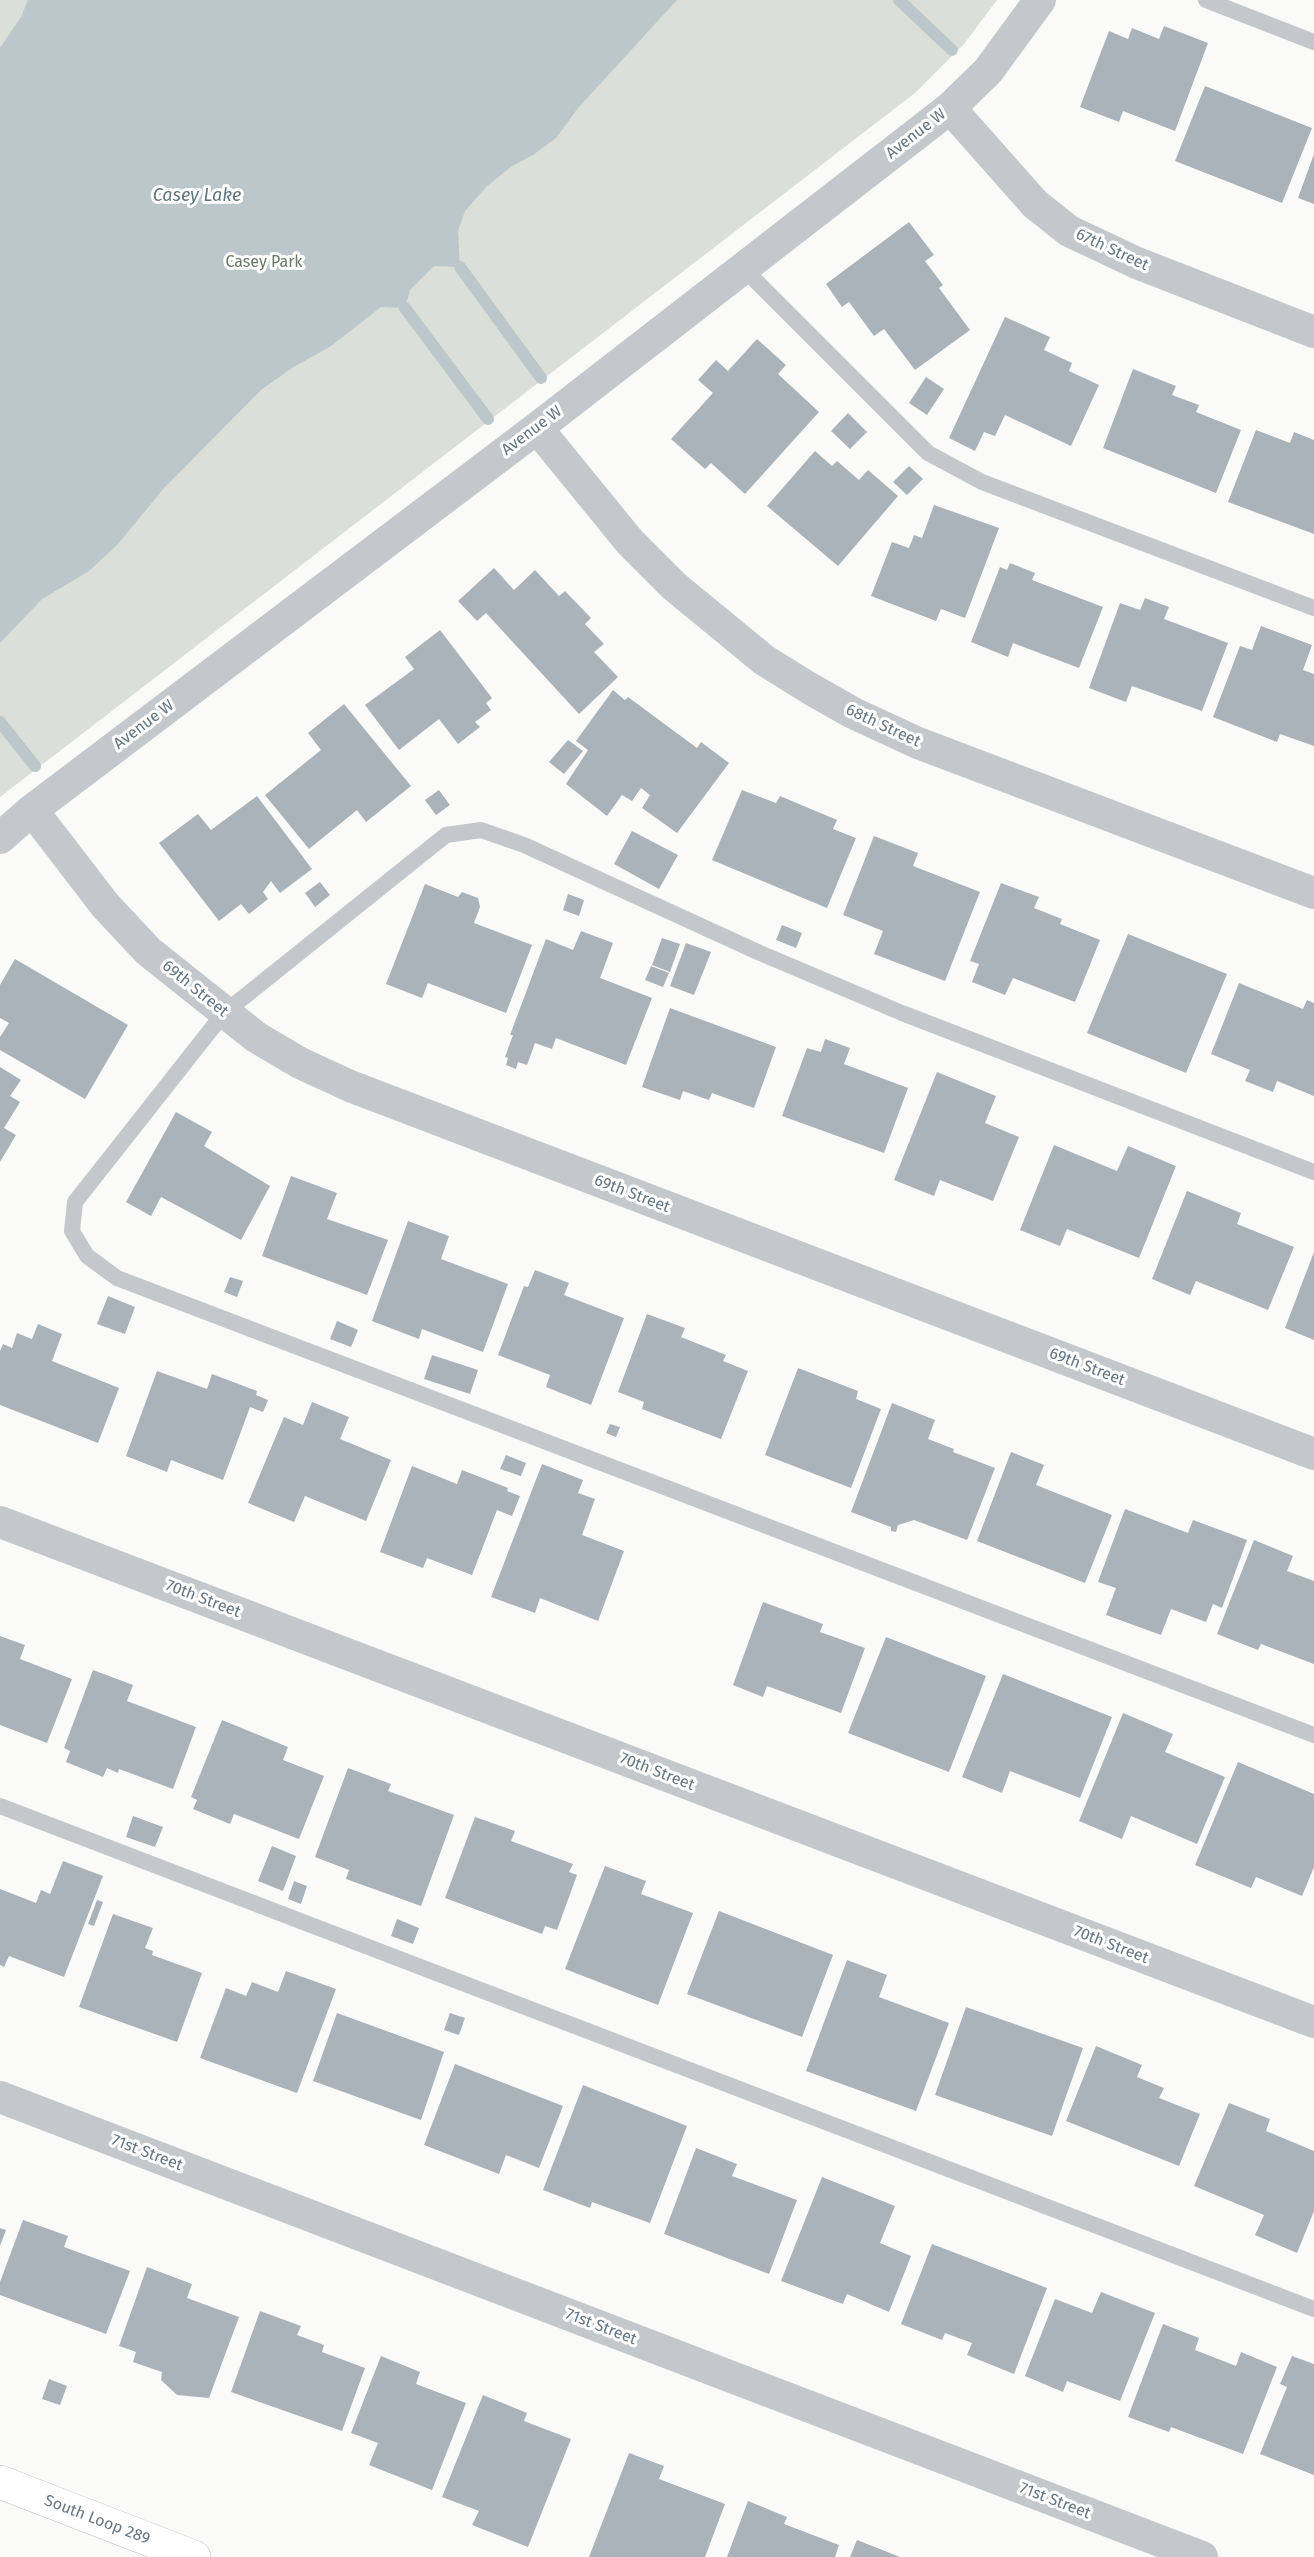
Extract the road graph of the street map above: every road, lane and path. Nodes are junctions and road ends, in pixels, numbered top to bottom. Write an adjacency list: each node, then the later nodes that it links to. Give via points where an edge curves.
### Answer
1 (1040, 0): 4 (street, Avenue W, via 988,71)
2 (1206, 0): 3 (lane)
3 (1314, 42)
4 (950, 108): 5 (street, Avenue W); 6 (street, 67th Street, via 1035,204 1069,231 1157,272)
5 (744, 269): 7 (street, Avenue W); 8 (lane, via 928,453 982,482)
6 (1314, 332)
7 (537, 428): 9 (street, Avenue W); 11 (street, 68th Street, via 630,542 674,586 764,660 809,688 918,743)
8 (1314, 608)
9 (32, 810): 10 (street, Avenue W); 12 (street, 69th Street, via 105,905 148,951)
10 (0, 838)
11 (1314, 893)
12 (224, 1012): 13 (lane, via 446,835 481,830 524,845 760,953 902,1012); 14 (street, 69th Street, via 300,1063 350,1086); 16 (lane, via 75,1202 72,1231 87,1256 117,1278)
13 (1314, 1172)
14 (1314, 1454)
15 (0, 1522): 18 (street, 70th Street)
16 (1314, 1735)
17 (0, 1806): 20 (lane)
18 (1314, 2022)
19 (0, 2097): 23 (street, 71st Street)
20 (1314, 2309)
21 (0, 2482): 22 (main road, South Loop 289)
22 (194, 2557)
23 (1202, 2557)

